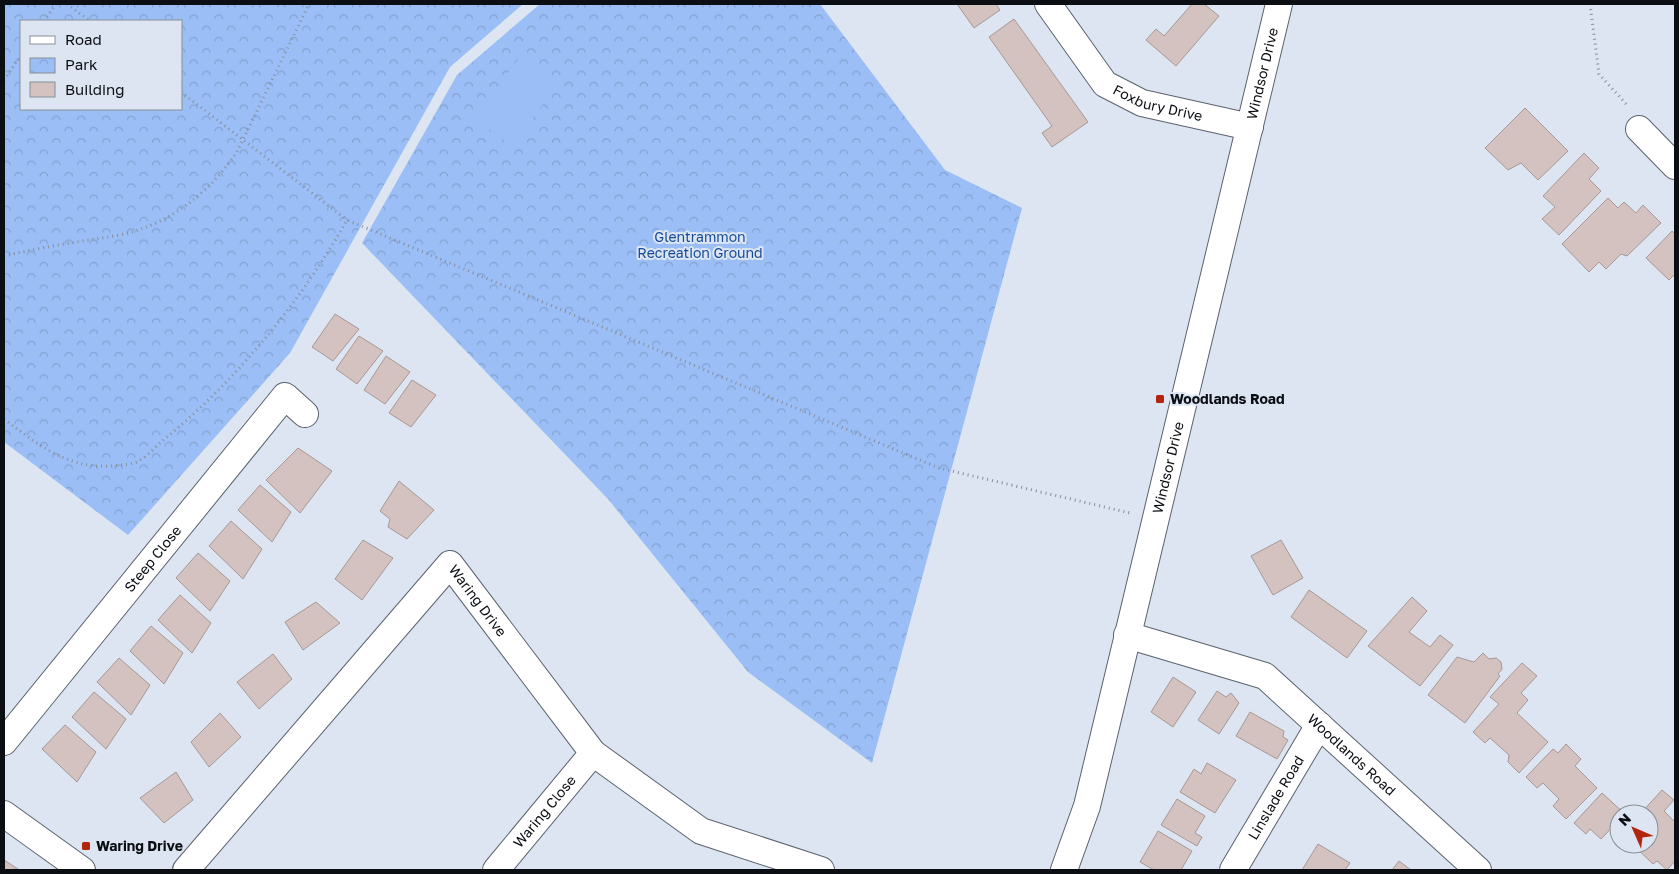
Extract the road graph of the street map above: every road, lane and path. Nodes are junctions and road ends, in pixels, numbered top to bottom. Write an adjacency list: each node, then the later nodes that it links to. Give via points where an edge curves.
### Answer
1 (56, 4): 7 (path)
2 (67, 4): 8 (path)
3 (310, 4): 14 (path)
4 (1048, 4): 12 (street, Foxbury Drive, via 1105,84 1142,103)
5 (1279, 4): 12 (street, Windsor Drive)
6 (1590, 4): 13 (path, via 1599,74 1640,119)
7 (45, 20)
8 (89, 20)
9 (20, 56): 10 (path)
10 (4, 80)
11 (182, 93): 14 (path)
12 (1250, 127): 20 (street, Windsor Drive)
13 (1639, 129): 15 (street)
14 (243, 139): 16 (path); 17 (path, via 224,172 196,199 159,221 128,233)
15 (1675, 166)
16 (347, 220): 19 (path, via 270,332 195,415 136,462 92,467 48,452); 20 (path, via 939,468)
17 (4, 256)
18 (306, 414): 23 (street, Steep Close, via 285,396)
19 (4, 419)
20 (1157, 519): 21 (street, Windsor Drive)
21 (1126, 635): 22 (street, Woodlands Road, via 1265,676); 30 (street, Windsor Drive, via 1087,806)
22 (1319, 725): 31 (street, Linslade Road); 32 (street, Woodlands Road)
23 (4, 742)
24 (593, 753): 27 (street, Waring Drive, via 450,564); 28 (street, Waring Close); 29 (street, Waring Drive, via 701,831)
25 (4, 814): 26 (street)
26 (74, 868)
27 (186, 870)
28 (496, 870)
29 (821, 870)
30 (1064, 870)
31 (1233, 870)
32 (1478, 870)

